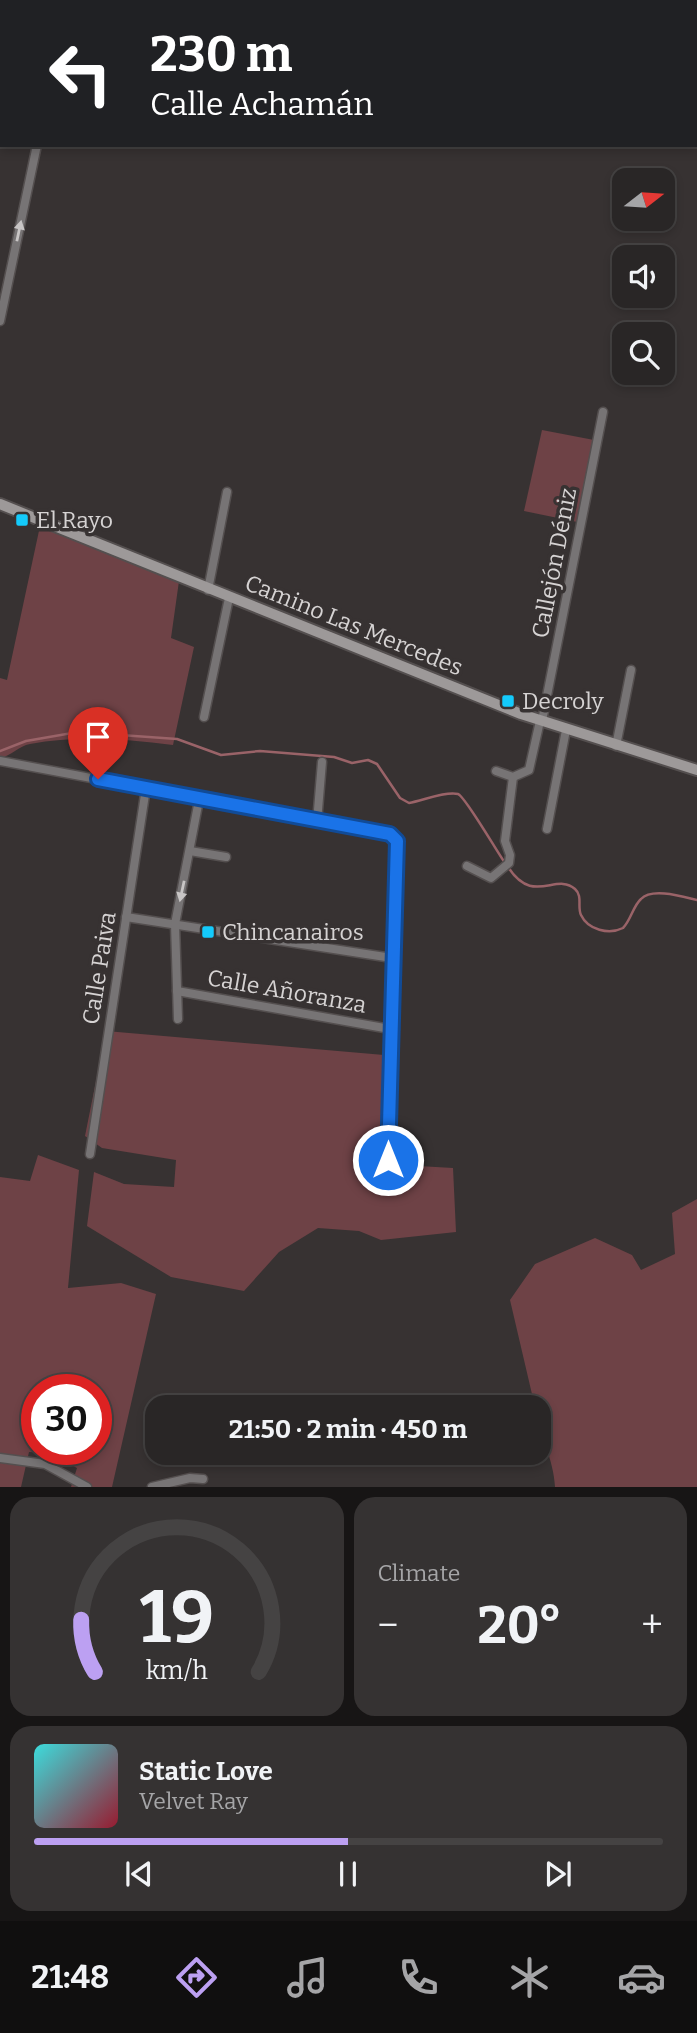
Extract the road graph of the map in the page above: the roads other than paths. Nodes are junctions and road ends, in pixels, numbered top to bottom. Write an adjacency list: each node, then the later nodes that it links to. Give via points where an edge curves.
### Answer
1 (37, 147): 2 (street, one-way to 1)
2 (0, 321)
3 (603, 412): 10 (street, Callejón Déniz)
4 (227, 492): 6 (street)
5 (0, 504): 6 (main road, Camino Las Mercedes)
6 (208, 590): 7 (main road, Camino Las Mercedes)
7 (229, 598): 9 (street); 10 (main road, Camino Las Mercedes)
8 (631, 670): 12 (street)
9 (204, 717)
10 (541, 721): 11 (main road, Camino Las Mercedes); 17 (street, Callejón Déniz, via 529,770)
11 (566, 730): 12 (main road, Camino Las Mercedes); 21 (street)
12 (616, 746): 16 (main road, Camino Las Mercedes)
13 (0, 761): 18 (street)
14 (322, 762): 20 (street)
15 (496, 771): 17 (street)
16 (697, 771)
17 (513, 777): 24 (street, via 506,865 491,878)
18 (146, 788): 19 (street); 25 (street, Calle Paiva)
19 (199, 800): 20 (street); 22 (street)
20 (317, 822): 27 (street, via 390,834 397,841)
21 (547, 829)
22 (190, 851): 23 (street); 26 (street, one-way to 26)
23 (226, 857)
24 (467, 866)
25 (126, 917): 26 (street); 31 (street, Calle Paiva)
26 (176, 924): 27 (street); 28 (street)
27 (392, 958): 30 (street)
28 (177, 991): 29 (street); 30 (street, Calle Añoranza)
29 (178, 1019)
30 (390, 1029): 32 (street)
31 (90, 1154)
32 (388, 1160)
33 (0, 1458): 35 (street, via 45,1464)
34 (202, 1479): 36 (street)
35 (87, 1487)
36 (152, 1487)

